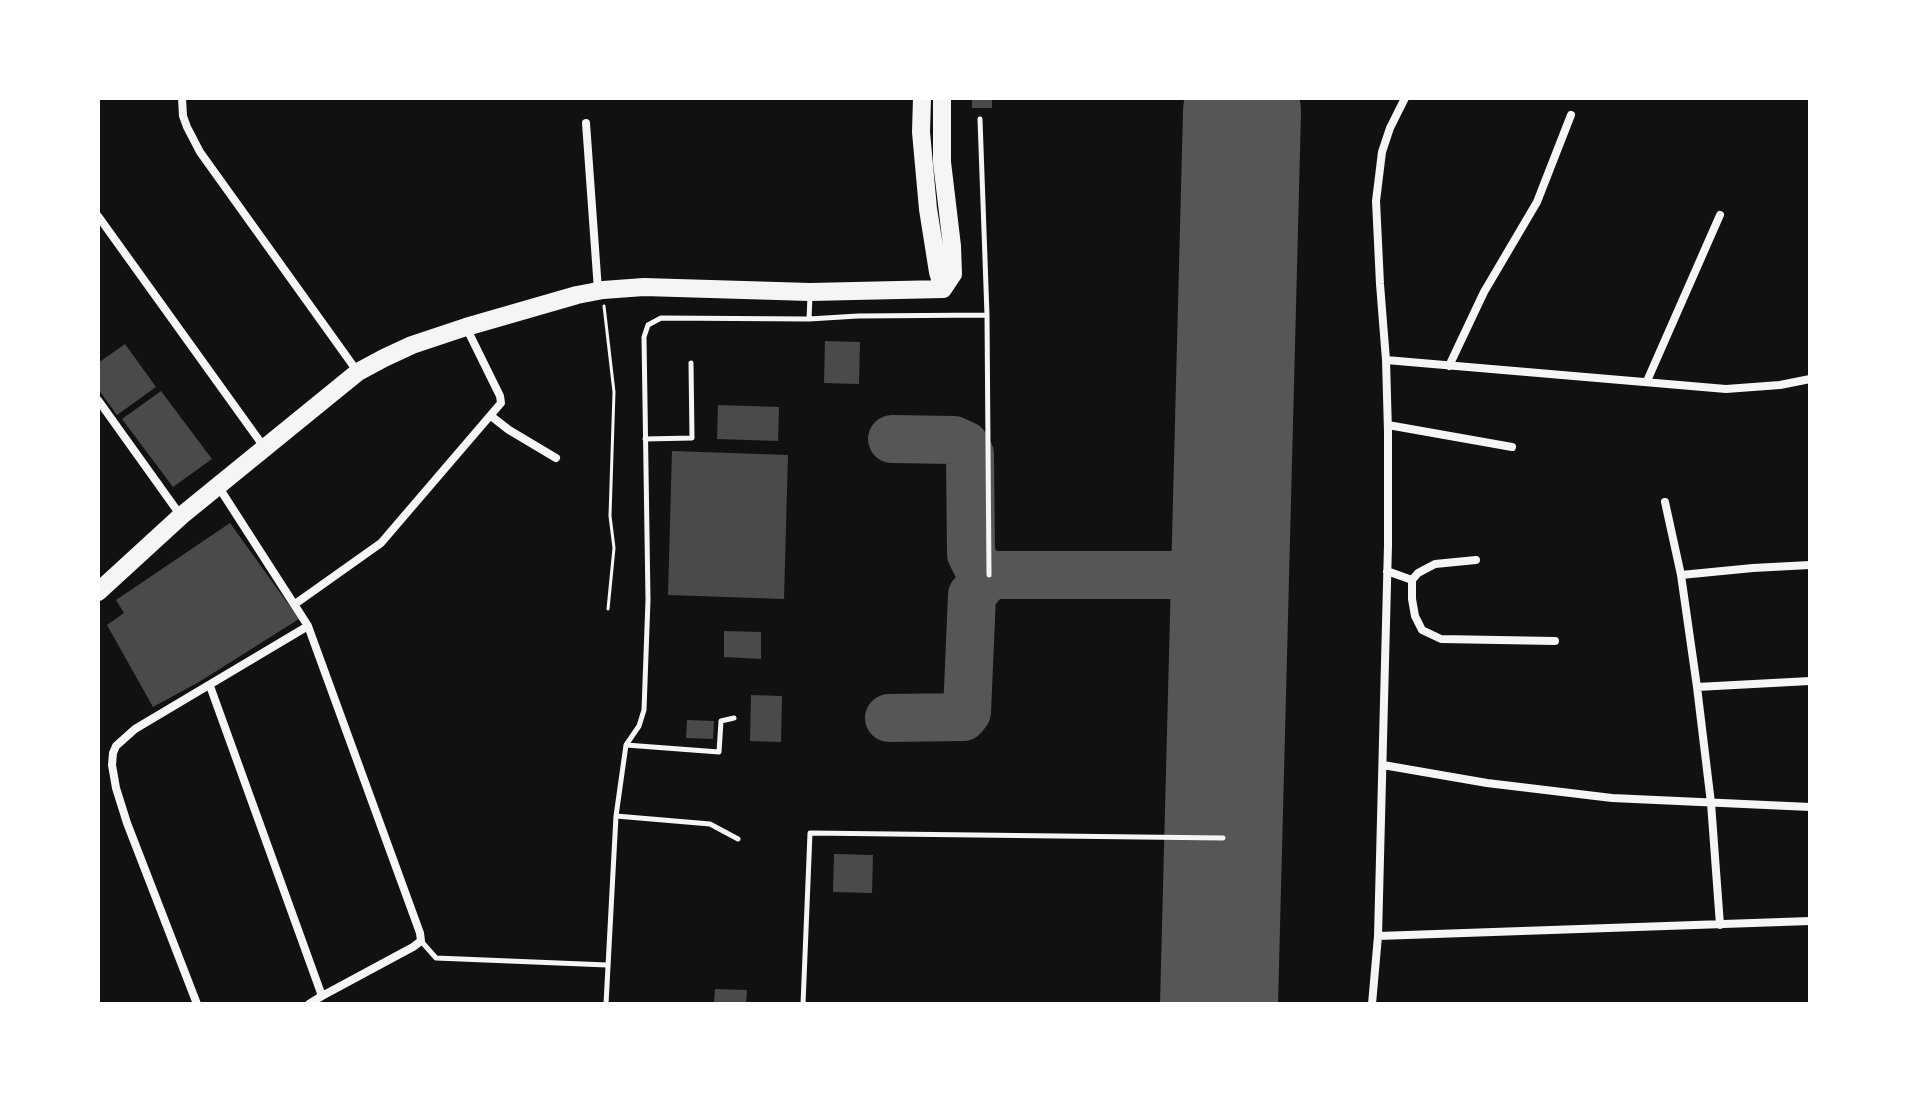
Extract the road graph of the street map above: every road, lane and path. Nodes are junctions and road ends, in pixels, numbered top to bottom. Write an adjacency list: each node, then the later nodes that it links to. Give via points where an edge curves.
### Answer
1 (182, 98): 19 (street, via 183,116 200,152)
2 (922, 98): 10 (highway, via 928,209)
3 (942, 98): 10 (highway, via 953,274)
4 (1405, 98): 16 (street, via 1382,152 1376,201)
5 (1571, 115): 18 (street, via 1537,202 1484,292)
6 (980, 119): 13 (lane)
7 (586, 123): 11 (street)
8 (1720, 215): 21 (street)
9 (98, 216): 26 (street)
10 (943, 289): 12 (highway)
11 (601, 290): 12 (highway); 15 (highway); 40 (path, via 614,392 614,548)
12 (810, 292): 14 (lane)
13 (987, 315): 14 (lane); 35 (lane)
14 (809, 319): 25 (lane, via 661,318 648,325)
15 (466, 327): 19 (highway, via 412,345); 23 (street, via 500,396)
16 (1386, 360): 18 (street); 24 (street)
17 (691, 363): 25 (lane, via 692,438)
18 (1449, 366): 21 (street)
19 (358, 372): 26 (highway)
20 (1810, 379): 21 (street, via 1726,389)
21 (1647, 381)
22 (98, 400): 31 (street)
23 (491, 416): 28 (street); 39 (street, via 381,543)
24 (1388, 425): 27 (street); 34 (street)
25 (645, 439): 47 (lane, via 644,710)
26 (264, 447): 29 (highway)
27 (1512, 447)
28 (556, 458)
29 (218, 486): 31 (highway); 39 (street)
30 (1665, 502): 36 (street)
31 (181, 516): 38 (highway)
32 (1476, 560): 37 (street, via 1435,564)
33 (1810, 565): 36 (street)
34 (1387, 571): 37 (street); 48 (street)
35 (989, 575)
36 (1681, 575): 45 (street)
37 (1412, 580): 42 (street, via 1415,616 1422,630 1441,639)
38 (98, 592)
39 (295, 604): 41 (street)
40 (608, 609)
41 (308, 626): 44 (street); 57 (street)
42 (1555, 641)
43 (1810, 681): 45 (street)
44 (210, 686): 59 (street); 60 (street, via 135,729 116,746 112,765 127,823)
45 (1697, 687): 49 (street)
46 (734, 718): 47 (lane, via 721,721 719,752)
47 (626, 745): 51 (lane)
48 (1383, 765): 49 (street, via 1596,796); 56 (street)
49 (1711, 803): 50 (street); 55 (street)
50 (1810, 807)
51 (616, 816): 53 (lane, via 710,824); 58 (lane)
52 (1223, 838): 63 (lane, via 810,833)
53 (738, 839)
54 (1810, 921): 55 (street)
55 (1720, 925): 56 (street)
56 (1378, 936): 64 (street)
57 (421, 941): 58 (lane, via 436,958); 59 (street)
58 (607, 965): 62 (lane)
59 (322, 996): 61 (street)
60 (197, 1004)
61 (309, 1004)
62 (606, 1004)
63 (803, 1004)
64 (1372, 1004)

